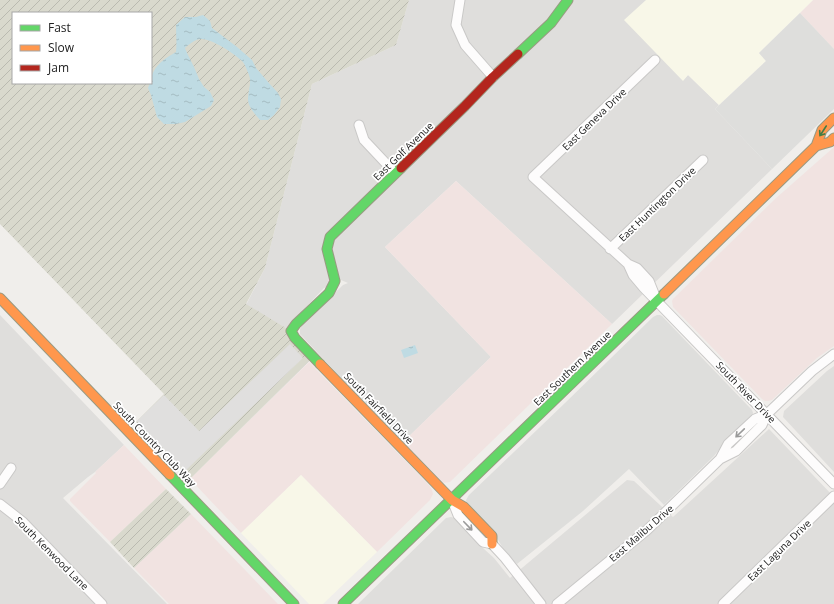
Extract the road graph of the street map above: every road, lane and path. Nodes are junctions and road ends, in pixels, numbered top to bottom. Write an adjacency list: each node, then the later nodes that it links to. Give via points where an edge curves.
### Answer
1 (460, 0): 4 (street, via 456,25 465,45)
2 (568, 0): 4 (street, East Golf Avenue, via 551,23)
3 (655, 60): 11 (street, East Geneva Drive)
4 (493, 77): 10 (street, East Golf Avenue)
5 (834, 118): 8 (street, East Southern Avenue, one-way to 8, via 822,130)
6 (359, 125): 10 (street, via 364,140)
7 (832, 138): 8 (street, East Southern Avenue)
8 (816, 146): 14 (street, East Southern Avenue)
9 (703, 160): 12 (street, East Huntington Drive)
10 (396, 173): 15 (street, East Golf Avenue, via 330,237 327,249 335,281 328,293)
11 (533, 177): 12 (street, South River Drive)
12 (610, 249): 14 (street, South River Drive, via 628,264 632,275)
13 (0, 298): 25 (street, South Country Club Way)
14 (657, 301): 17 (street, South River Drive); 22 (street, East Southern Avenue)
15 (291, 331): 22 (street, South Fairfield Drive)
16 (834, 354): 17 (street, East Malibu Drive, via 812,371)
17 (767, 414): 20 (street, South River Drive); 28 (street, East Malibu Drive, via 755,419 728,444 720,459 648,530)
18 (11, 468): 19 (street)
19 (0, 484)
20 (834, 484)
21 (834, 496): 29 (street, East Laguna Drive)
22 (452, 500): 26 (street, East Southern Avenue); 27 (street, South Fairfield Drive, via 464,507 492,536 492,544)
23 (0, 504): 24 (street, South Kenwood Lane, via 23,522)
24 (102, 604)
25 (294, 604)
26 (343, 604)
27 (541, 604)
28 (557, 604)
29 (724, 604)

